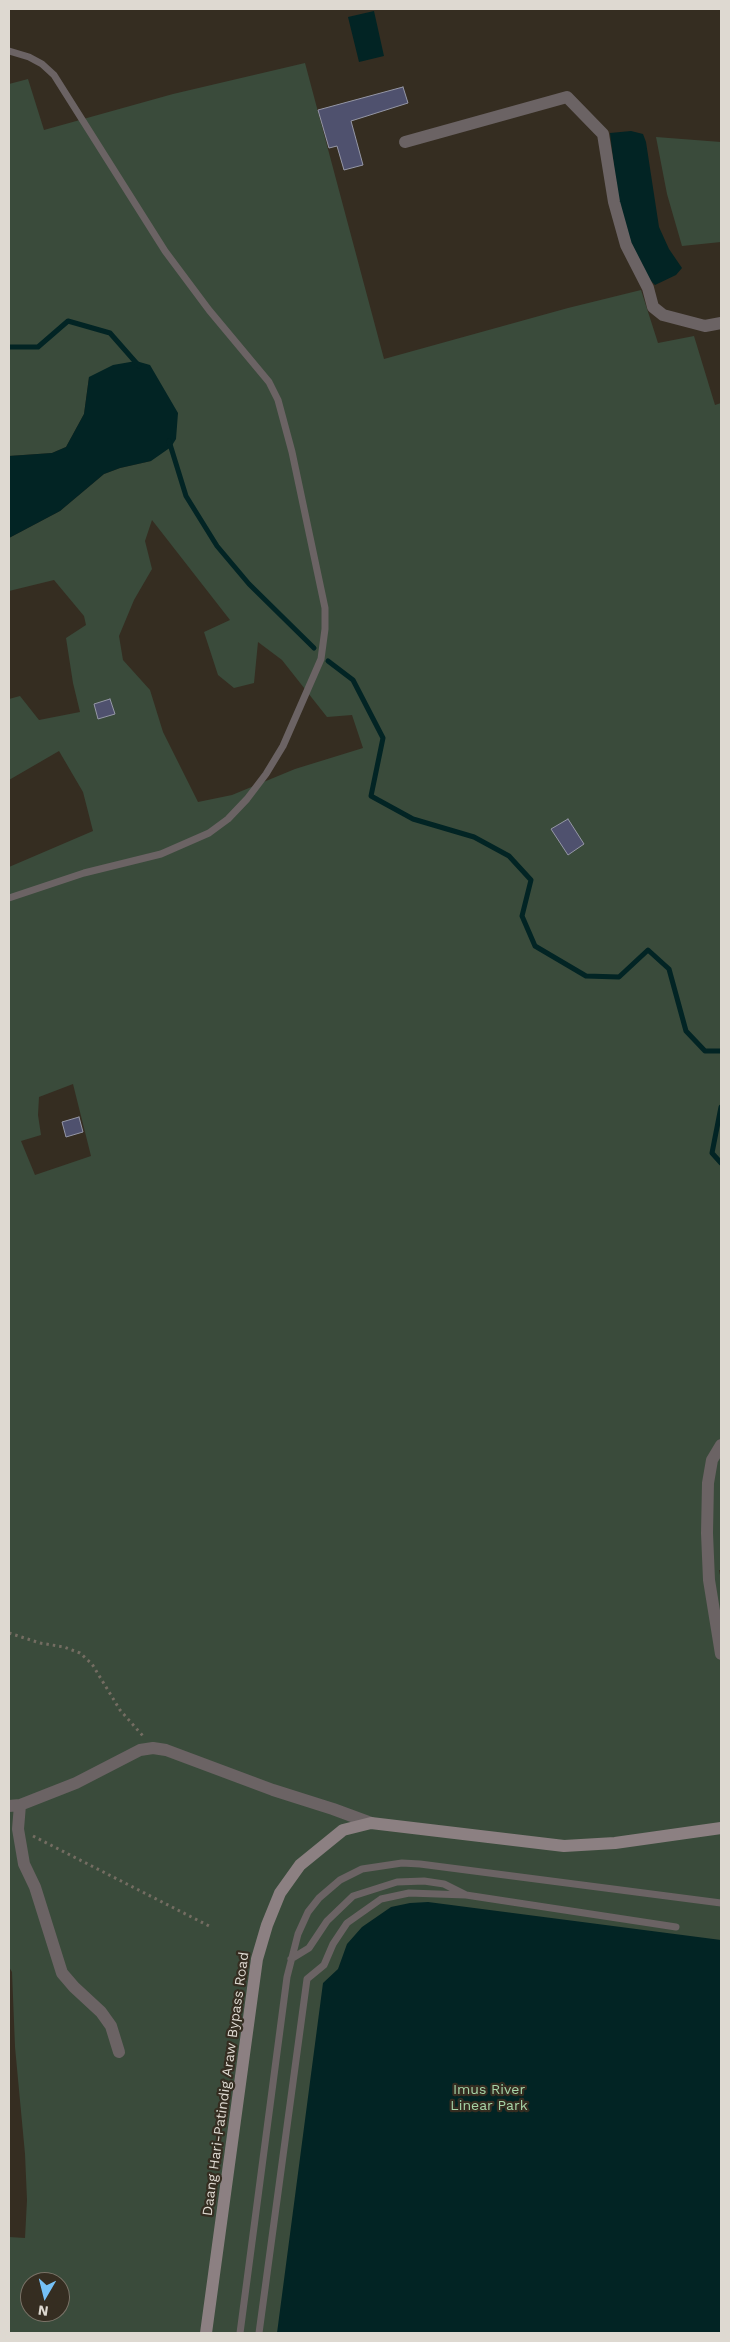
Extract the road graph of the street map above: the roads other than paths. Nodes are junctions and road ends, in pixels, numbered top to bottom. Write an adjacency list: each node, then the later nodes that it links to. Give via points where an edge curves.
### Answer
1 (9, 51): 4 (lane, via 42,64 54,76 165,251 269,382 278,400 292,452 325,608 325,629 321,660 283,746 256,787 228,819 209,833 161,854 84,873)
2 (405, 142): 3 (street, via 567,97 602,134 614,202 626,245 648,288 653,307 663,315 705,326)
3 (721, 323)
4 (9, 898)
5 (721, 1445): 6 (street, via 712,1460 708,1483 707,1533 709,1580)
6 (719, 1619): 7 (street)
7 (721, 1654)
8 (14, 1805): 9 (street, via 76,1783 140,1750 153,1748); 15 (street, via 24,1864 35,1887 62,1973 101,2012 111,2026)
9 (371, 1823): 10 (main road, Daang Hari-Patindig Araw Bypass Road, via 564,1846); 16 (main road, Daang Hari-Patindig Araw Bypass Road, via 343,1830 300,1865 280,1893 267,1925 252,1990)
10 (721, 1828)
11 (466, 1895): 13 (lane); 14 (lane, via 444,1884 397,1882 354,1896 338,1908 309,1948); 18 (lane, via 409,1893 381,1899 347,1924 324,1965 307,1978)
12 (721, 1903): 14 (lane, via 420,1864 381,1865 362,1869 340,1880 319,1898 308,1912)
13 (676, 1926)
14 (291, 1959): 17 (lane)
15 (119, 2052)
16 (206, 2333)
17 (240, 2333)
18 (259, 2333)

